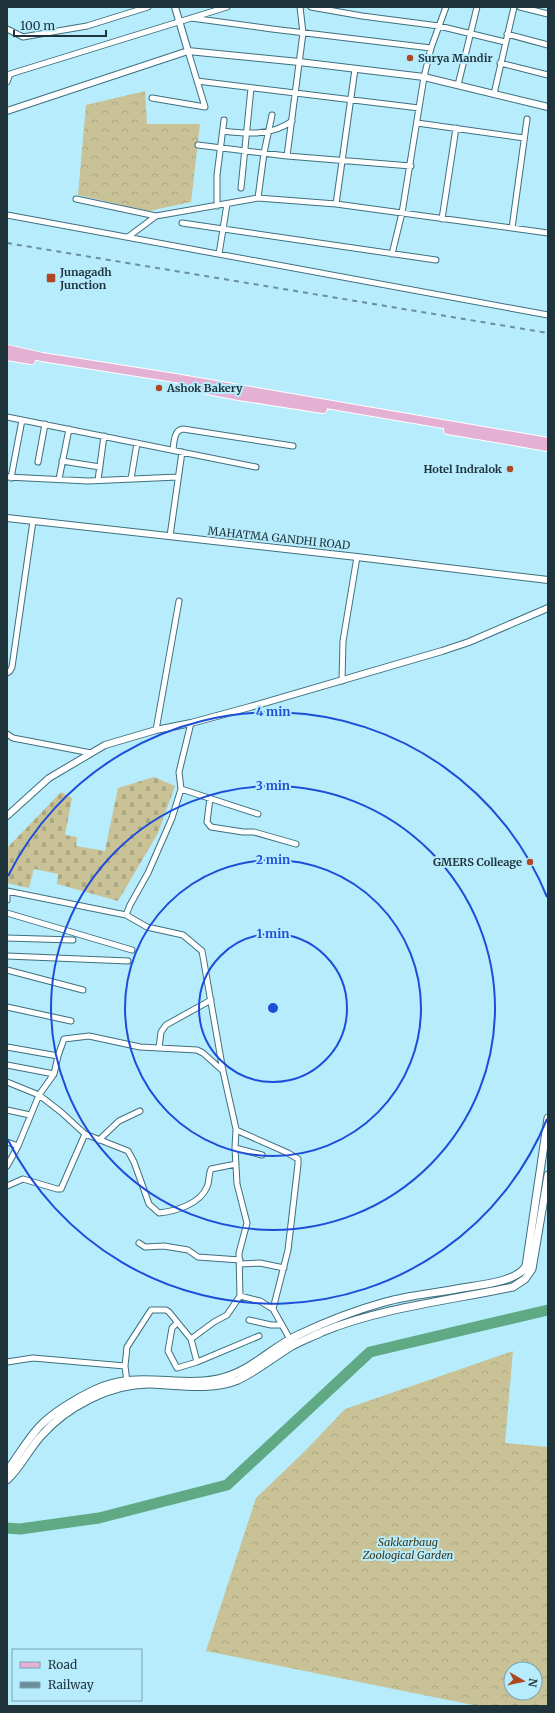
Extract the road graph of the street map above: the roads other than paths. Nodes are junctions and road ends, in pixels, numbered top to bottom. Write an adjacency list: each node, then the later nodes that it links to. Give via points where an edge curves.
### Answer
1 (148, 7): 14 (street, via 87,26 23,37)
2 (175, 7): 12 (street)
3 (227, 7): 11 (street)
4 (300, 7): 15 (street)
5 (311, 7): 13 (street)
6 (444, 7): 13 (street)
7 (477, 7): 16 (street)
8 (514, 7): 17 (street)
9 (520, 7): 10 (street)
10 (548, 14)
11 (191, 18): 12 (street); 15 (street)
12 (179, 21): 21 (street); 28 (street, via 10,74)
13 (439, 26): 16 (street); 20 (street)
14 (7, 29)
15 (303, 33): 20 (street); 22 (street)
16 (471, 33): 18 (street); 29 (street)
17 (507, 34): 18 (street); 19 (street)
18 (505, 42): 23 (street)
19 (548, 45)
20 (431, 48): 26 (street)
21 (188, 51): 22 (street); 27 (street); 37 (street)
22 (299, 62): 24 (street); 31 (street)
23 (500, 63): 25 (street); 32 (street)
24 (355, 69): 26 (street); 34 (street)
25 (548, 75)
26 (424, 77): 29 (street); 35 (street)
27 (197, 81): 30 (street); 33 (street, via 205,106)
28 (7, 82)
29 (458, 85): 32 (street)
30 (251, 88): 31 (street); 46 (street)
31 (295, 93): 34 (street); 41 (street)
32 (494, 94): 36 (street)
33 (152, 98)
34 (351, 99): 35 (street); 53 (street)
35 (419, 108): 42 (street)
36 (548, 108)
37 (7, 111)
38 (272, 115): 45 (street)
39 (527, 119): 47 (street)
40 (224, 120): 44 (street)
41 (292, 121): 45 (street, via 284,127); 52 (street)
42 (417, 123): 43 (street); 54 (street)
43 (456, 128): 47 (street); 64 (street)
44 (223, 131): 46 (street); 49 (street)
45 (268, 131): 46 (street); 51 (street)
46 (245, 134): 50 (street)
47 (524, 138): 66 (street)
48 (198, 145): 49 (street)
49 (221, 148): 50 (street); 60 (street, via 217,176)
50 (244, 150): 51 (street); 55 (street)
51 (264, 153): 52 (street); 56 (street)
52 (287, 156): 53 (street)
53 (342, 161): 54 (street); 59 (street)
54 (411, 166): 61 (street)
55 (240, 188)
56 (258, 198): 58 (street); 59 (street)
57 (76, 199): 63 (street)
58 (227, 204): 60 (street); 67 (street)
59 (336, 204): 61 (street)
60 (217, 206): 63 (street)
61 (402, 213): 64 (street); 71 (street)
62 (7, 215): 69 (street)
63 (156, 216): 69 (street)
64 (442, 219): 66 (street)
65 (182, 223): 67 (street)
66 (512, 228): 68 (street)
67 (223, 230): 70 (street); 71 (street)
68 (548, 233)
69 (128, 237): 70 (street)
70 (219, 254): 73 (street)
71 (392, 254): 72 (street)
72 (436, 260)
73 (548, 315)
74 (7, 349): 81 (main road)
75 (7, 356): 84 (main road)
76 (7, 417): 77 (street)
77 (22, 420): 78 (street); 92 (street)
78 (46, 424): 79 (street); 88 (street)
79 (69, 429): 80 (street); 87 (street)
80 (104, 436): 82 (street); 90 (street)
81 (548, 442)
82 (137, 443): 85 (street); 94 (street)
83 (293, 446): 85 (street, via 179,429 176,432)
84 (548, 447)
85 (173, 450): 86 (street)
86 (182, 452): 89 (street); 91 (street)
87 (62, 461): 90 (street); 93 (street)
88 (38, 462)
89 (256, 466)
90 (100, 467): 95 (street)
91 (178, 477): 94 (street); 98 (street)
92 (9, 478): 93 (street)
93 (59, 479): 95 (street)
94 (131, 479): 95 (street)
95 (98, 480)
96 (7, 518): 97 (street, MAHATMA GANDHI ROAD)
97 (33, 521): 98 (street, MAHATMA GANDHI ROAD); 103 (street, via 12,667)
98 (170, 536): 99 (street, MAHATMA GANDHI ROAD)
99 (357, 557): 100 (street, MAHATMA GANDHI ROAD); 104 (street, via 343,641)
100 (548, 580)
101 (179, 602): 106 (street)
102 (548, 608): 104 (street, via 469,642)
103 (7, 673)
104 (342, 681): 105 (street)
105 (191, 723): 106 (street); 109 (street, via 179,772)
106 (156, 730): 108 (street, via 105,745)
107 (7, 734): 108 (street, via 13,738)
108 (91, 753): 112 (street, via 49,778)
109 (181, 789): 110 (street); 117 (street, via 172,818 148,873)
110 (210, 798): 111 (street); 113 (street, via 207,822 211,826 254,832)
111 (258, 814)
112 (7, 816)
113 (296, 844)
114 (7, 891): 115 (street); 117 (street)
115 (7, 900)
116 (7, 913): 120 (street)
117 (126, 915): 125 (street, via 147,927 183,935 202,952)
118 (7, 938): 119 (street)
119 (73, 940)
120 (132, 950)
121 (7, 956): 122 (street)
122 (128, 961)
123 (7, 970): 124 (street)
124 (82, 990)
125 (211, 1000): 129 (street, via 166,1025 161,1032); 132 (street)
126 (7, 1007): 127 (street)
127 (71, 1021)
128 (7, 1047): 130 (street)
129 (159, 1048): 130 (street, via 140,1047 89,1036 64,1039); 132 (street, via 200,1051)
130 (58, 1056): 133 (street)
131 (7, 1065): 133 (street)
132 (223, 1071): 140 (street)
133 (54, 1074): 135 (street)
134 (7, 1082): 135 (street)
135 (39, 1095): 138 (street); 141 (street)
136 (7, 1110): 138 (street)
137 (140, 1111): 142 (street, via 119,1121)
138 (30, 1115): 144 (street)
139 (548, 1118): 161 (main road, via 526,1266 523,1271 509,1278 484,1284 386,1301 321,1324)
140 (236, 1130): 145 (street); 153 (street, via 288,1152 298,1159)
141 (85, 1134): 142 (street); 150 (street, via 60,1189 23,1179)
142 (99, 1140): 147 (street, via 128,1150 149,1204 159,1213 172,1211 199,1199 208,1185 211,1169)
143 (7, 1142): 144 (street)
144 (18, 1146): 148 (street)
145 (235, 1148): 146 (street); 147 (street)
146 (262, 1155)
147 (236, 1164): 152 (street, via 237,1184 247,1223 239,1253)
148 (7, 1166)
149 (548, 1175): 161 (main road, via 532,1269 525,1279 513,1286 364,1317)
150 (7, 1186)
151 (139, 1243): 152 (street, via 145,1247 164,1246 188,1250 198,1257)
152 (240, 1262): 153 (street); 154 (street)
153 (284, 1268): 155 (street)
154 (240, 1296): 155 (street, via 260,1301); 160 (street, via 227,1315)
155 (273, 1309): 158 (street)
156 (249, 1320): 158 (street, via 271,1326)
157 (177, 1323): 160 (street); 163 (street, via 172,1328 168,1351 177,1368); 164 (street, via 166,1310 151,1310 127,1347)
158 (282, 1325): 161 (street)
159 (259, 1336): 163 (street)
160 (191, 1338): 163 (street)
161 (292, 1342): 165 (main road, via 267,1363 238,1380 216,1385)
162 (7, 1362): 164 (street, via 33,1358)
163 (196, 1362)
164 (125, 1366): 165 (street)
165 (127, 1383): 166 (main road, via 94,1390 54,1414 40,1426); 167 (main road, via 90,1399 47,1429)
166 (7, 1471)
167 (7, 1480)

